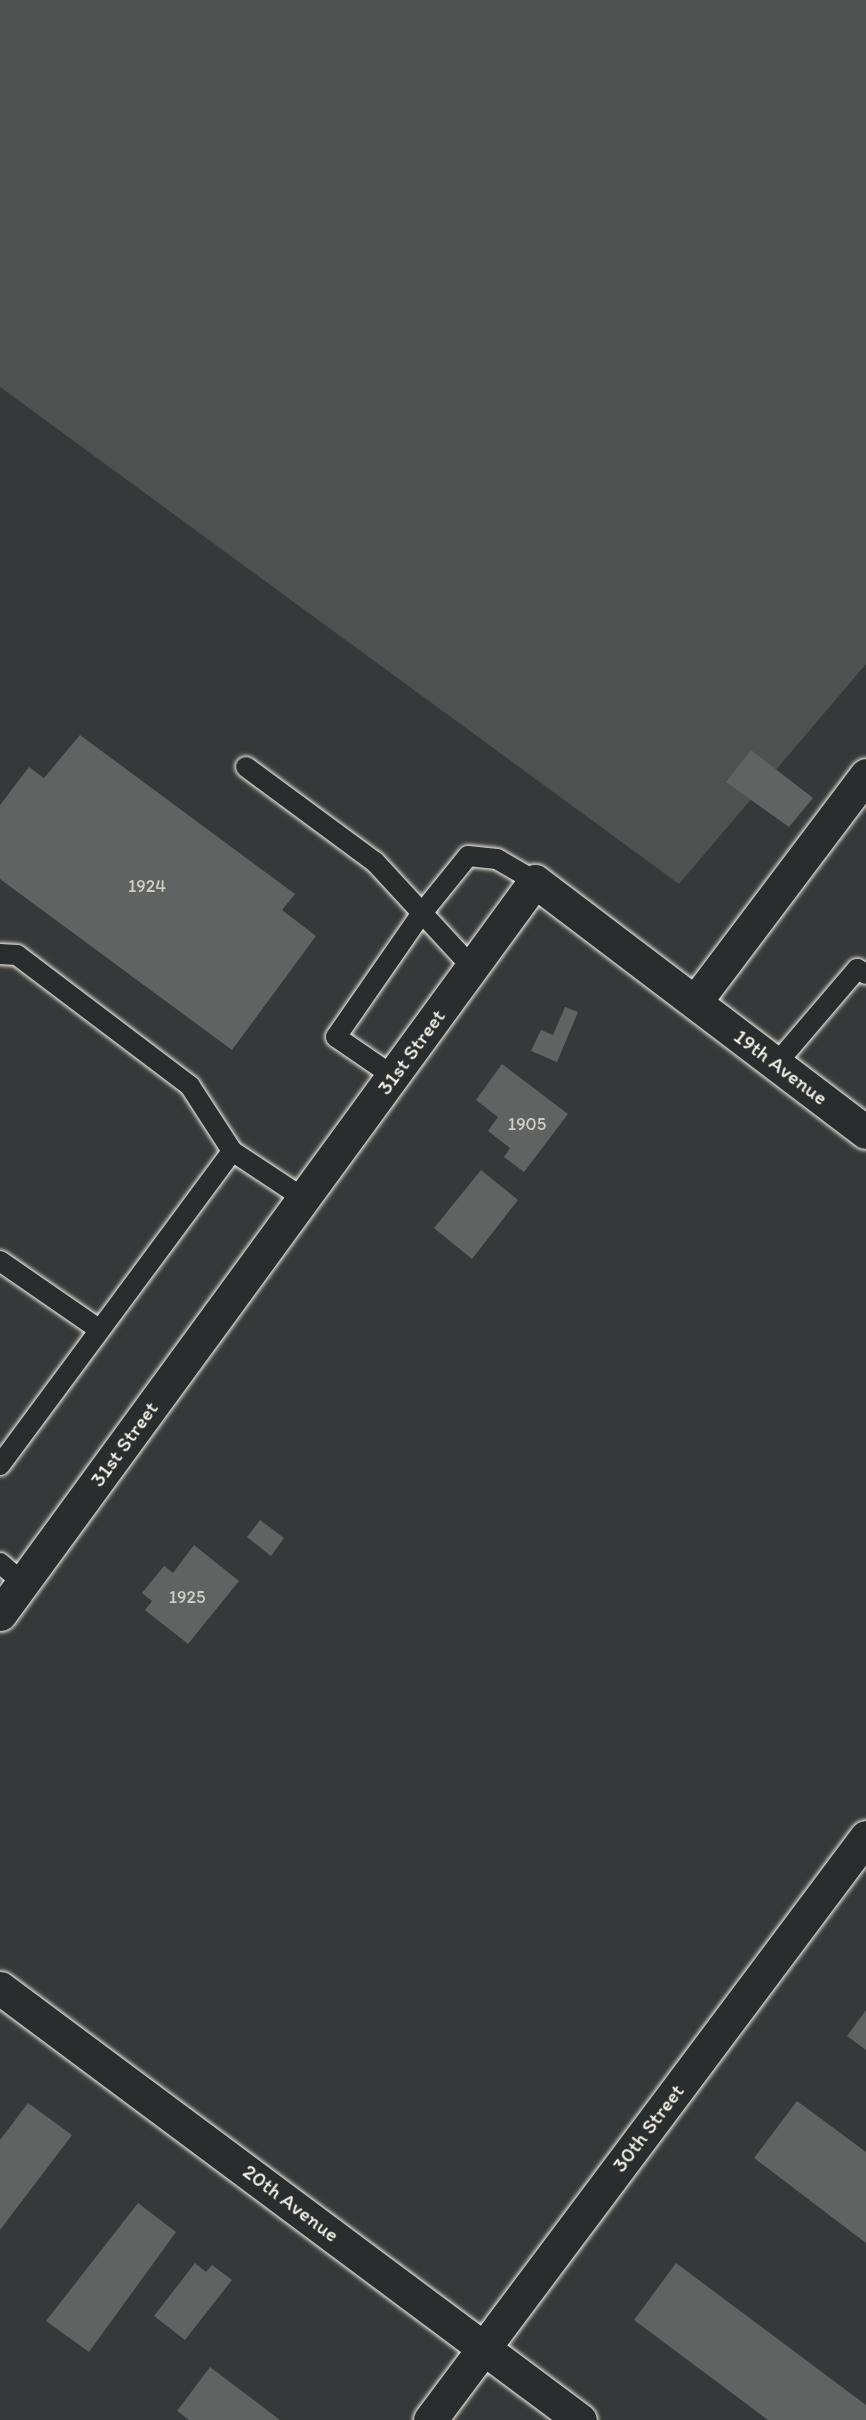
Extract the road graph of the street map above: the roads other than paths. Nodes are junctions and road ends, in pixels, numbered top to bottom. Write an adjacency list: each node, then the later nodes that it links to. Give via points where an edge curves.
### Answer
1 (246, 767): 4 (lane, via 375,862)
2 (866, 775): 8 (street)
3 (535, 881): 4 (lane, via 497,859 468,856); 6 (street, 31st Street); 8 (street)
4 (422, 913): 6 (lane); 10 (lane, via 336,1037)
5 (0, 954): 12 (lane, via 17,955 190,1086)
6 (472, 967): 10 (street, 31st Street)
7 (866, 974): 9 (lane, via 857,969)
8 (695, 1002): 9 (street, 19th Avenue)
9 (776, 1064): 11 (street, 19th Avenue)
10 (393, 1076): 13 (street, 31st Street)
11 (866, 1132)
12 (232, 1151): 13 (lane); 15 (lane)
13 (303, 1198): 17 (street, 31st Street)
14 (0, 1261): 15 (lane)
15 (100, 1330): 16 (lane)
16 (0, 1465)
17 (11, 1573): 18 (street, 31st Street)
18 (0, 1614)
19 (866, 1837): 21 (street, 30th Street)
20 (0, 1988): 21 (street, 20th Avenue)
21 (484, 2347): 22 (street, 30th Street); 23 (street, 20th Avenue)
22 (429, 2420)
23 (580, 2420)

